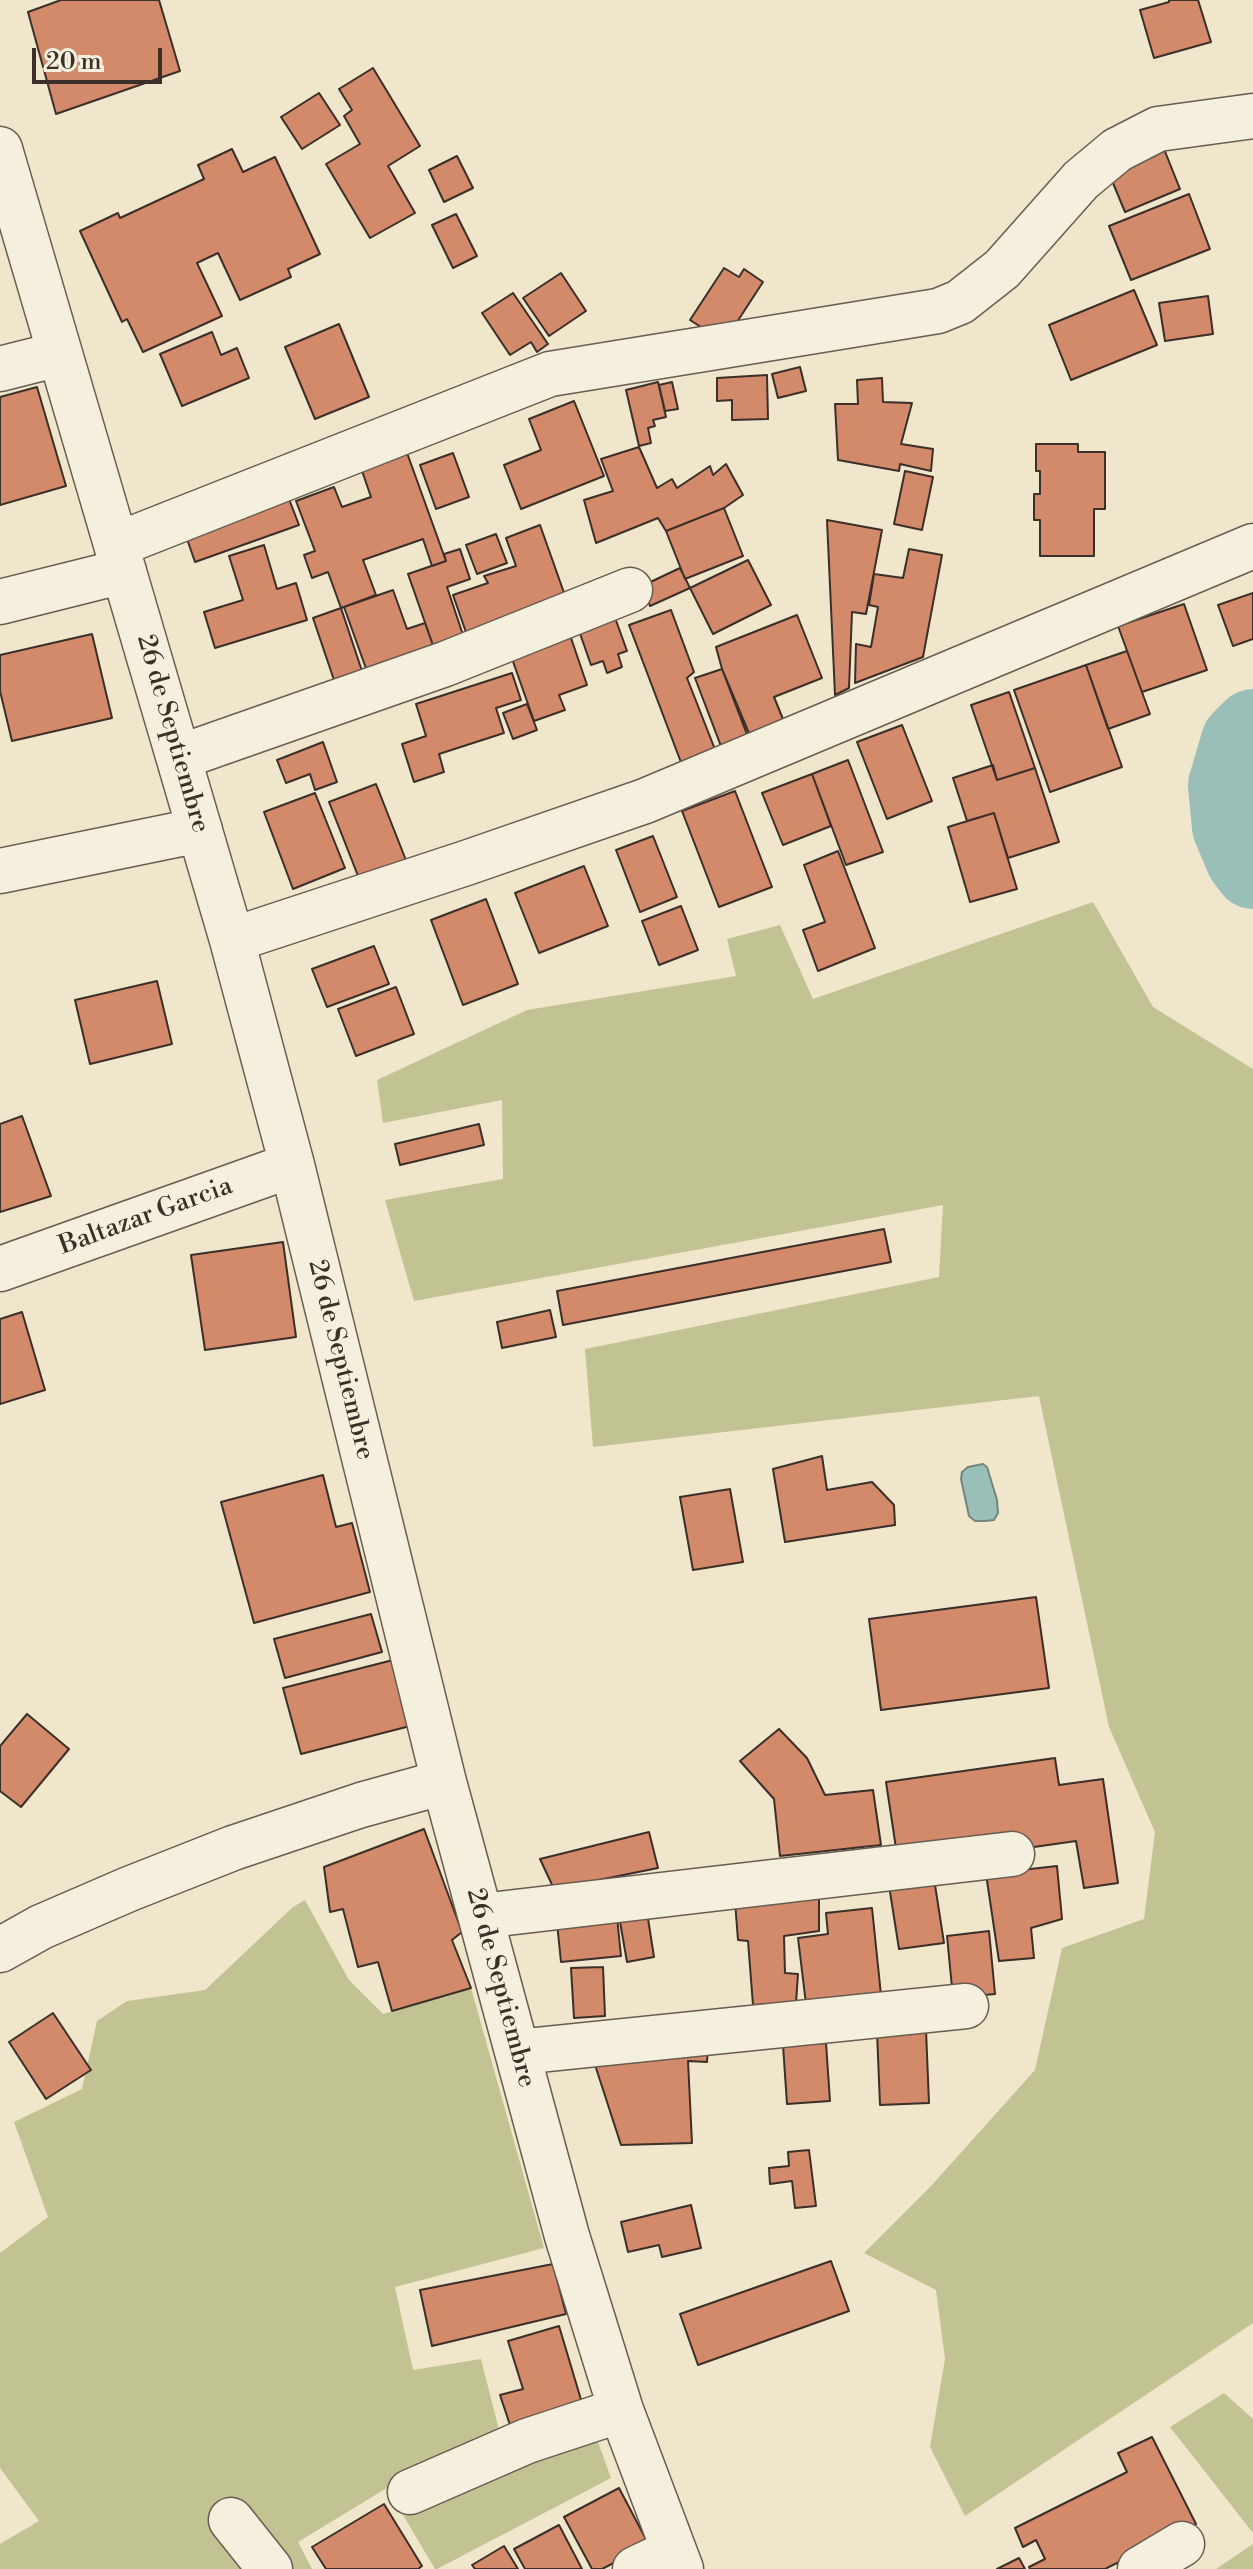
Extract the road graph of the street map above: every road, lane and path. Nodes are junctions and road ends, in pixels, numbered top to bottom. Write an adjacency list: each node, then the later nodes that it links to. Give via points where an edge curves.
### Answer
1 (1253, 116): 6 (street, via 1158,129 1117,150 1081,180 1002,269 960,302 938,311 550,374)
2 (0, 149): 3 (street, 26 de Septiembre)
3 (59, 354): 4 (street); 6 (street, 26 de Septiembre)
4 (0, 369)
5 (1253, 546): 12 (street, via 645,801)
6 (120, 558): 8 (street); 9 (street, 26 de Septiembre)
7 (630, 590): 9 (street, via 445,664)
8 (0, 602)
9 (180, 757): 10 (street, 26 de Septiembre)
10 (200, 830): 11 (street); 12 (street, 26 de Septiembre)
11 (0, 871)
12 (232, 940): 13 (street, 26 de Septiembre)
13 (292, 1165): 14 (street, Baltazar Garcia); 15 (street, 26 de Septiembre)
14 (0, 1269)
15 (444, 1782): 17 (street, 26 de Septiembre); 18 (street, via 233,1848 70,1914)
16 (1012, 1854): 17 (street)
17 (481, 1916): 20 (street, 26 de Septiembre)
18 (0, 1950)
19 (966, 2006): 20 (street)
20 (518, 2052): 21 (street, 26 de Septiembre)
21 (621, 2410): 22 (street, via 527,2441); 25 (street, 26 de Septiembre)
22 (410, 2492)
23 (231, 2520): 26 (street)
24 (1182, 2544): 27 (street)
25 (663, 2563)
26 (270, 2569)
27 (1140, 2569)

